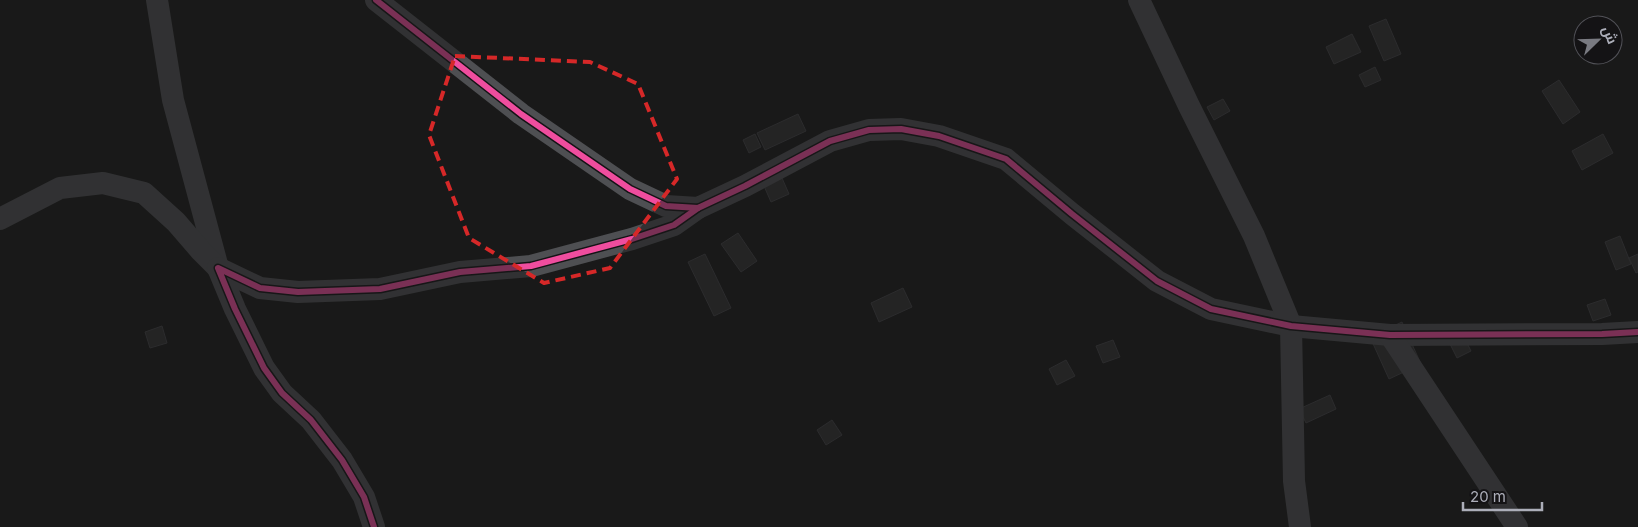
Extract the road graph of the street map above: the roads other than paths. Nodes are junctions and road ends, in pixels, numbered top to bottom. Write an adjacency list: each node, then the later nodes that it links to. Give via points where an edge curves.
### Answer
1 (156, 0): 6 (street, via 173,100)
2 (376, 0): 4 (street, via 521,114 630,189 666,206)
3 (1139, 0): 7 (street, via 1254,236)
4 (698, 208): 6 (street, via 674,225 531,266 460,272 380,289 298,292 260,288); 7 (street, via 830,141 869,130 901,130 939,136 1006,159 1157,281 1211,309)
5 (0, 219): 6 (street, via 60,188 103,184 144,192)
6 (218, 268): 10 (street, via 264,368 282,393 312,420 342,460 364,497)
7 (1290, 326): 9 (street); 11 (street, via 1294,480)
8 (1638, 332): 9 (street)
9 (1390, 335): 12 (street)
10 (374, 527)
11 (1300, 527)
12 (1517, 527)

